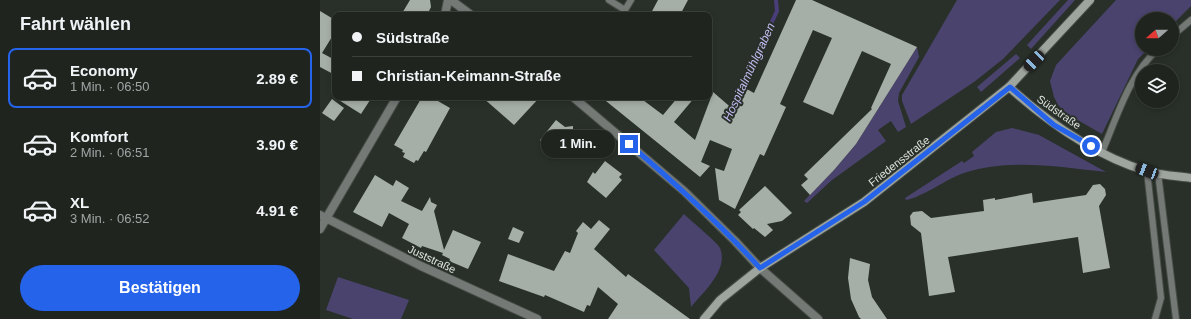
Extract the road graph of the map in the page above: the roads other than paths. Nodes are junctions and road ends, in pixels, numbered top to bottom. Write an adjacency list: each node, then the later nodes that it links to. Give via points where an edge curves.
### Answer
1 (448, 0): 6 (street)
2 (451, 0): 7 (street)
3 (609, 0): 4 (lane, via 625,10)
4 (631, 0)
5 (1090, 0): 11 (main road, Friedensstraße)
6 (446, 12)
7 (467, 12)
8 (1191, 20): 9 (lane)
9 (1179, 30)
10 (1151, 56): 14 (lane, via 1127,92)
11 (1010, 87): 14 (main road, Südstraße, via 1054,125); 20 (main road, Friedensstraße, via 864,202)
12 (395, 100): 18 (street)
13 (577, 100): 20 (street, via 684,191)
14 (1102, 152): 15 (main road, Südstraße)
15 (1147, 171): 16 (main road, Südstraße); 24 (lane, via 1161,298)
16 (1158, 173): 17 (main road, Südstraße); 25 (lane)
17 (1191, 178)
18 (323, 217): 19 (street); 21 (street, Juststraße, via 421,266)
19 (320, 229)
20 (760, 268): 22 (main road, Friedensstraße, via 720,300); 23 (street)
21 (537, 319)
22 (704, 319)
23 (818, 319)
24 (1155, 319)
25 (1176, 319)

